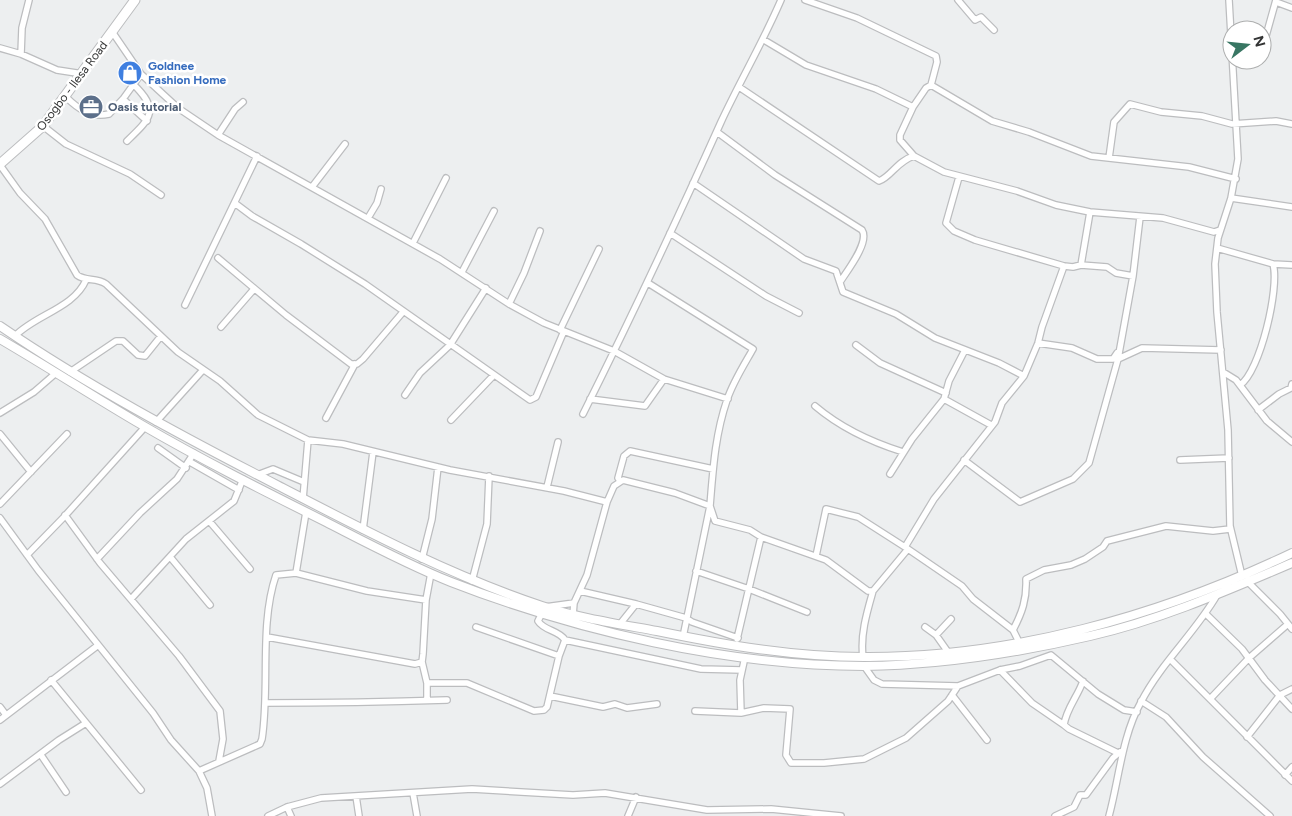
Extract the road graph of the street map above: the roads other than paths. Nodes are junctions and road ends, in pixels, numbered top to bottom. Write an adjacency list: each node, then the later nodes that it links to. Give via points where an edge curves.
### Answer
1 (29, 0): 14 (street, via 22,28)
2 (135, 0): 11 (main road, Osogbo - Ilesa Road)
3 (782, 0): 12 (street)
4 (805, 0): 18 (street, via 857,18 934,53 937,62)
5 (960, 0): 10 (street, via 975,20 980,17)
6 (1230, 0): 25 (street)
7 (1276, 1): 8 (street); 9 (street)
8 (1292, 8)
9 (1271, 20)
10 (994, 30)
11 (113, 33): 15 (main road, Osogbo - Ilesa Road); 16 (street)
12 (764, 40): 19 (street); 23 (street, via 806,65 876,89)
13 (0, 48): 14 (street)
14 (21, 54): 15 (street, via 57,70)
15 (82, 74): 20 (main road, Osogbo - Ilesa Road)
16 (141, 74): 17 (street); 29 (street, via 178,108)
17 (133, 84): 21 (street); 24 (street, via 148,100 150,114)
18 (930, 85): 23 (street); 34 (street, via 992,121 1091,156)
19 (739, 87): 28 (street); 33 (street, via 879,181 899,163)
20 (66, 97): 21 (street, via 79,109 100,116 109,114); 27 (main road, Osogbo - Ilesa Road)
21 (123, 99): 24 (street)
22 (243, 102): 29 (street, via 235,108)
23 (913, 107): 33 (street, via 899,138)
24 (147, 121): 30 (street)
25 (1237, 122): 26 (street); 34 (street, via 1130,104 1114,122); 38 (street)
26 (1292, 124)
27 (44, 126): 35 (main road, Osogbo - Ilesa Road); 42 (street, via 66,144 130,174)
28 (717, 132): 39 (street); 64 (street, via 775,175 862,230 864,238 858,255)
29 (218, 135): 32 (street)
30 (127, 141)
31 (344, 144): 40 (street)
32 (257, 156): 40 (street); 44 (street)
33 (914, 156): 36 (street)
34 (1108, 158): 38 (street, via 1189,167)
35 (0, 164): 63 (street, via 45,219 77,275)
36 (959, 177): 47 (street, via 1017,191 1042,202); 60 (street, via 946,223 950,228 975,240)
37 (446, 178): 53 (street)
38 (1236, 178): 43 (street)
39 (693, 183): 52 (street); 64 (street, via 804,259 836,271)
40 (312, 187): 49 (street)
41 (381, 189): 49 (street)
42 (161, 194)
43 (1231, 198): 45 (street); 51 (street)
44 (236, 204): 69 (street); 70 (street)
45 (1292, 205)
46 (494, 211): 61 (street)
47 (1090, 212): 48 (street); 59 (street)
48 (1140, 217): 51 (street, via 1172,220); 62 (street)
49 (368, 218): 53 (street)
50 (540, 231): 68 (street)
51 (1217, 231): 54 (street)
52 (670, 233): 65 (street); 71 (street)
53 (413, 243): 61 (street)
54 (1217, 248): 57 (street); 82 (street, via 1217,312)
55 (599, 249): 74 (street)
56 (218, 258): 67 (street)
57 (1273, 264): 58 (street); 95 (street, via 1276,277 1267,330 1250,377)
58 (1292, 264)
59 (1081, 265): 60 (street, via 1073,268); 62 (street, via 1107,267 1116,273)
60 (1064, 266): 78 (street)
61 (462, 272): 66 (street)
62 (1133, 276): 84 (street)
63 (86, 280): 75 (street, via 74,297); 76 (street, via 95,279 106,284)
64 (840, 282): 81 (street, via 843,292 896,314 935,338)
65 (648, 283): 83 (street); 99 (street, via 752,347)
66 (486, 288): 68 (street); 79 (street)
67 (254, 289): 73 (street); 86 (street)
68 (509, 304): 74 (street)
69 (185, 305)
70 (403, 312): 79 (street); 86 (street)
71 (799, 314)
72 (0, 326): 75 (main road)
73 (221, 327)
74 (562, 330): 83 (street); 91 (street, via 534,399 530,400)
75 (14, 336): 88 (main road)
76 (161, 336): 87 (street); 88 (street, via 145,356 138,355 123,341 116,341)
77 (0, 340): 90 (main road)
78 (1038, 344): 84 (street, via 1072,348 1097,359 1113,359); 92 (street)
79 (450, 345): 91 (street); 96 (street, via 420,373)
80 (856, 345): 97 (street, via 880,363)
81 (965, 350): 92 (street); 97 (street)
82 (1221, 350): 85 (street, via 1142,348); 89 (street)
83 (614, 351): 93 (street); 98 (street)
84 (1118, 351): 85 (street)
85 (1118, 359): 119 (street, via 1090,463 1073,479 1020,502)
86 (355, 364): 104 (street)
87 (202, 371): 106 (street); 111 (street, via 228,387 258,415)
88 (70, 372): 106 (main road)
89 (1223, 372): 95 (street); 118 (street)
90 (56, 373): 102 (street, via 34,392); 108 (main road)
91 (493, 376): 105 (street)
92 (1024, 376): 107 (street, via 1002,403)
93 (664, 379): 98 (street, via 646,406); 99 (street)
94 (1292, 384): 101 (street, via 1291,388)
95 (1240, 385): 101 (street)
96 (405, 395)
97 (945, 396): 107 (street); 116 (street)
98 (590, 399): 103 (street)
99 (728, 399): 123 (street, via 719,428)
100 (814, 406): 116 (street, via 870,441)
101 (1258, 410): 113 (street, via 1278,433)
102 (0, 413)
103 (583, 414)
104 (326, 418)
105 (451, 420)
106 (156, 422): 126 (main road)
107 (991, 426): 119 (street)
108 (145, 427): 117 (main road); 138 (street)
109 (0, 434): 124 (street)
110 (67, 434): 124 (street)
111 (308, 440): 115 (street); 130 (street)
112 (558, 442): 131 (street)
113 (1292, 442)
114 (158, 448): 121 (street)
115 (373, 452): 122 (street); 142 (street)
116 (904, 452): 125 (street)
117 (194, 453): 121 (street); 128 (main road)
118 (1229, 458): 120 (street); 141 (street)
119 (964, 460): 144 (street, via 934,500 905,547)
120 (1180, 460)
121 (188, 465): 132 (street); 149 (street)
122 (438, 467): 127 (street); 150 (street, via 432,519)
123 (713, 469): 129 (street, via 630,451 624,456); 136 (street)
124 (31, 472): 135 (street)
125 (890, 474)
126 (256, 475): 130 (street, via 272,470); 133 (main road)
127 (489, 476): 131 (street); 157 (street, via 488,524)
128 (243, 479): 132 (street); 137 (main road)
129 (620, 481): 134 (street); 136 (street, via 675,493)
130 (304, 482): 133 (street)
131 (547, 487): 134 (street)
132 (239, 490): 140 (street, via 234,501)
133 (303, 499): 142 (main road)
134 (607, 502): 160 (street)
135 (0, 504)
136 (710, 506): 143 (street, via 715,521 750,530); 153 (street)
137 (306, 512): 154 (street); 155 (main road)
138 (65, 515): 146 (street); 149 (street)
139 (0, 518): 146 (street)
140 (210, 522): 148 (street, via 186,540); 152 (street)
141 (1230, 529): 156 (street); 178 (street, via 1160,528 1107,541 1103,548 1085,559 1044,570 1026,579 1022,612)
142 (363, 530): 150 (main road)
143 (761, 537): 147 (street); 159 (street)
144 (908, 549): 147 (street, via 858,517 826,509); 161 (street); 178 (street, via 962,586 973,599)
145 (1292, 553): 156 (main road)
146 (27, 555): 185 (street)
147 (816, 556): 161 (street, via 868,591)
148 (171, 558): 163 (street); 167 (street)
149 (97, 559): 163 (street)
150 (422, 559): 157 (main road)
151 (1292, 563): 158 (main road)
152 (250, 569)
153 (696, 571): 159 (street); 172 (street)
154 (296, 573): 164 (street, via 367,591); 180 (street, via 276,575)
155 (431, 573): 164 (street); 168 (main road)
156 (1242, 576): 184 (main road, via 1139,615)
157 (472, 581): 168 (main road)
158 (1248, 582): 162 (main road); 177 (street)
159 (749, 589): 169 (street); 183 (street)
160 (580, 591): 165 (street); 166 (street)
161 (873, 591): 191 (street, via 863,630)
162 (1216, 595): 170 (street); 191 (main road, via 1153,619 1093,636 1015,652 913,663)
163 (131, 599): 222 (street, via 220,711 223,739)
164 (426, 600): 192 (street)
165 (574, 603): 168 (street); 171 (street)
166 (636, 604): 172 (street); 174 (street)
167 (210, 605)
168 (543, 610): 171 (main road); 182 (street, via 538,621); 188 (main road, via 626,636)
169 (807, 612)
170 (1206, 614): 189 (street); 190 (street)
171 (573, 615): 174 (main road)
172 (686, 618): 181 (street); 183 (street)
173 (952, 619): 179 (street)
174 (620, 624): 181 (main road)
175 (476, 627): 187 (street)
176 (925, 627): 179 (street)
177 (1290, 627): 189 (street)
178 (1013, 630): 184 (street)
179 (936, 635): 186 (street)
180 (267, 636): 192 (street, via 412,664); 207 (street)
181 (683, 637): 183 (main road)
182 (565, 640): 187 (street); 193 (street, via 701,669)
183 (736, 642): 191 (main road)
184 (1019, 642): 186 (main road)
185 (97, 646): 195 (street); 224 (street)
186 (948, 652): 191 (main road)
187 (559, 656): 202 (street)
188 (745, 657): 191 (main road); 193 (street)
189 (1249, 658): 201 (street); 204 (street)
190 (1170, 659): 204 (street); 206 (street)
191 (863, 661): 198 (street, via 874,680 882,684)
192 (422, 662): 197 (street)
193 (742, 670): 213 (street)
194 (1000, 670): 196 (street, via 1051,655); 198 (street); 217 (street, via 1032,704)
195 (51, 680): 214 (street); 216 (street)
196 (1083, 680): 212 (street, via 1116,705 1128,712); 217 (street)
197 (427, 683): 202 (street, via 467,683 534,711 548,707); 203 (street)
198 (958, 686): 200 (street)
199 (1292, 689): 201 (street)
200 (952, 695): 213 (street, via 900,742 864,759 847,761 798,764 788,761 789,708 764,708); 219 (street)
201 (1280, 695): 210 (street); 218 (street)
202 (550, 696): 208 (street, via 603,707)
203 (427, 699): 205 (street); 207 (street, via 377,703)
204 (1210, 699): 218 (street)
205 (447, 700)
206 (1141, 701): 212 (street); 244 (street, via 1166,717 1203,757)
207 (265, 703): 222 (street, via 260,744 228,760)
208 (657, 704)
209 (0, 707): 214 (street)
210 (1292, 709)
211 (695, 711): 213 (street)
212 (1137, 712): 220 (street)
213 (741, 713)
214 (6, 716): 215 (street)
215 (0, 720)
216 (86, 723): 221 (street); 228 (street)
217 (1064, 725): 220 (street)
218 (1247, 737): 225 (street)
219 (986, 740)
220 (1121, 752): 242 (street, via 1086,795 1080,795 1074,807); 243 (street)
221 (41, 754): 227 (street); 229 (street)
222 (219, 761): 224 (street)
223 (1292, 767): 225 (street)
224 (199, 771): 235 (street, via 207,788)
225 (1285, 775): 226 (street)
226 (1292, 781)
227 (0, 784)
228 (141, 790)
229 (66, 792)
230 (413, 792): 231 (street); 232 (street, via 472,789); 239 (street)
231 (356, 796): 233 (street, via 321,798); 238 (street)
232 (636, 797): 234 (street, via 708,810); 240 (street)
233 (287, 807): 236 (street); 237 (street)
234 (798, 813): 241 (street)
235 (212, 816)
236 (268, 816)
237 (291, 816)
238 (359, 816)
239 (417, 816)
240 (628, 816)
241 (841, 816)
242 (1055, 816)
243 (1109, 816)
244 (1270, 816)

